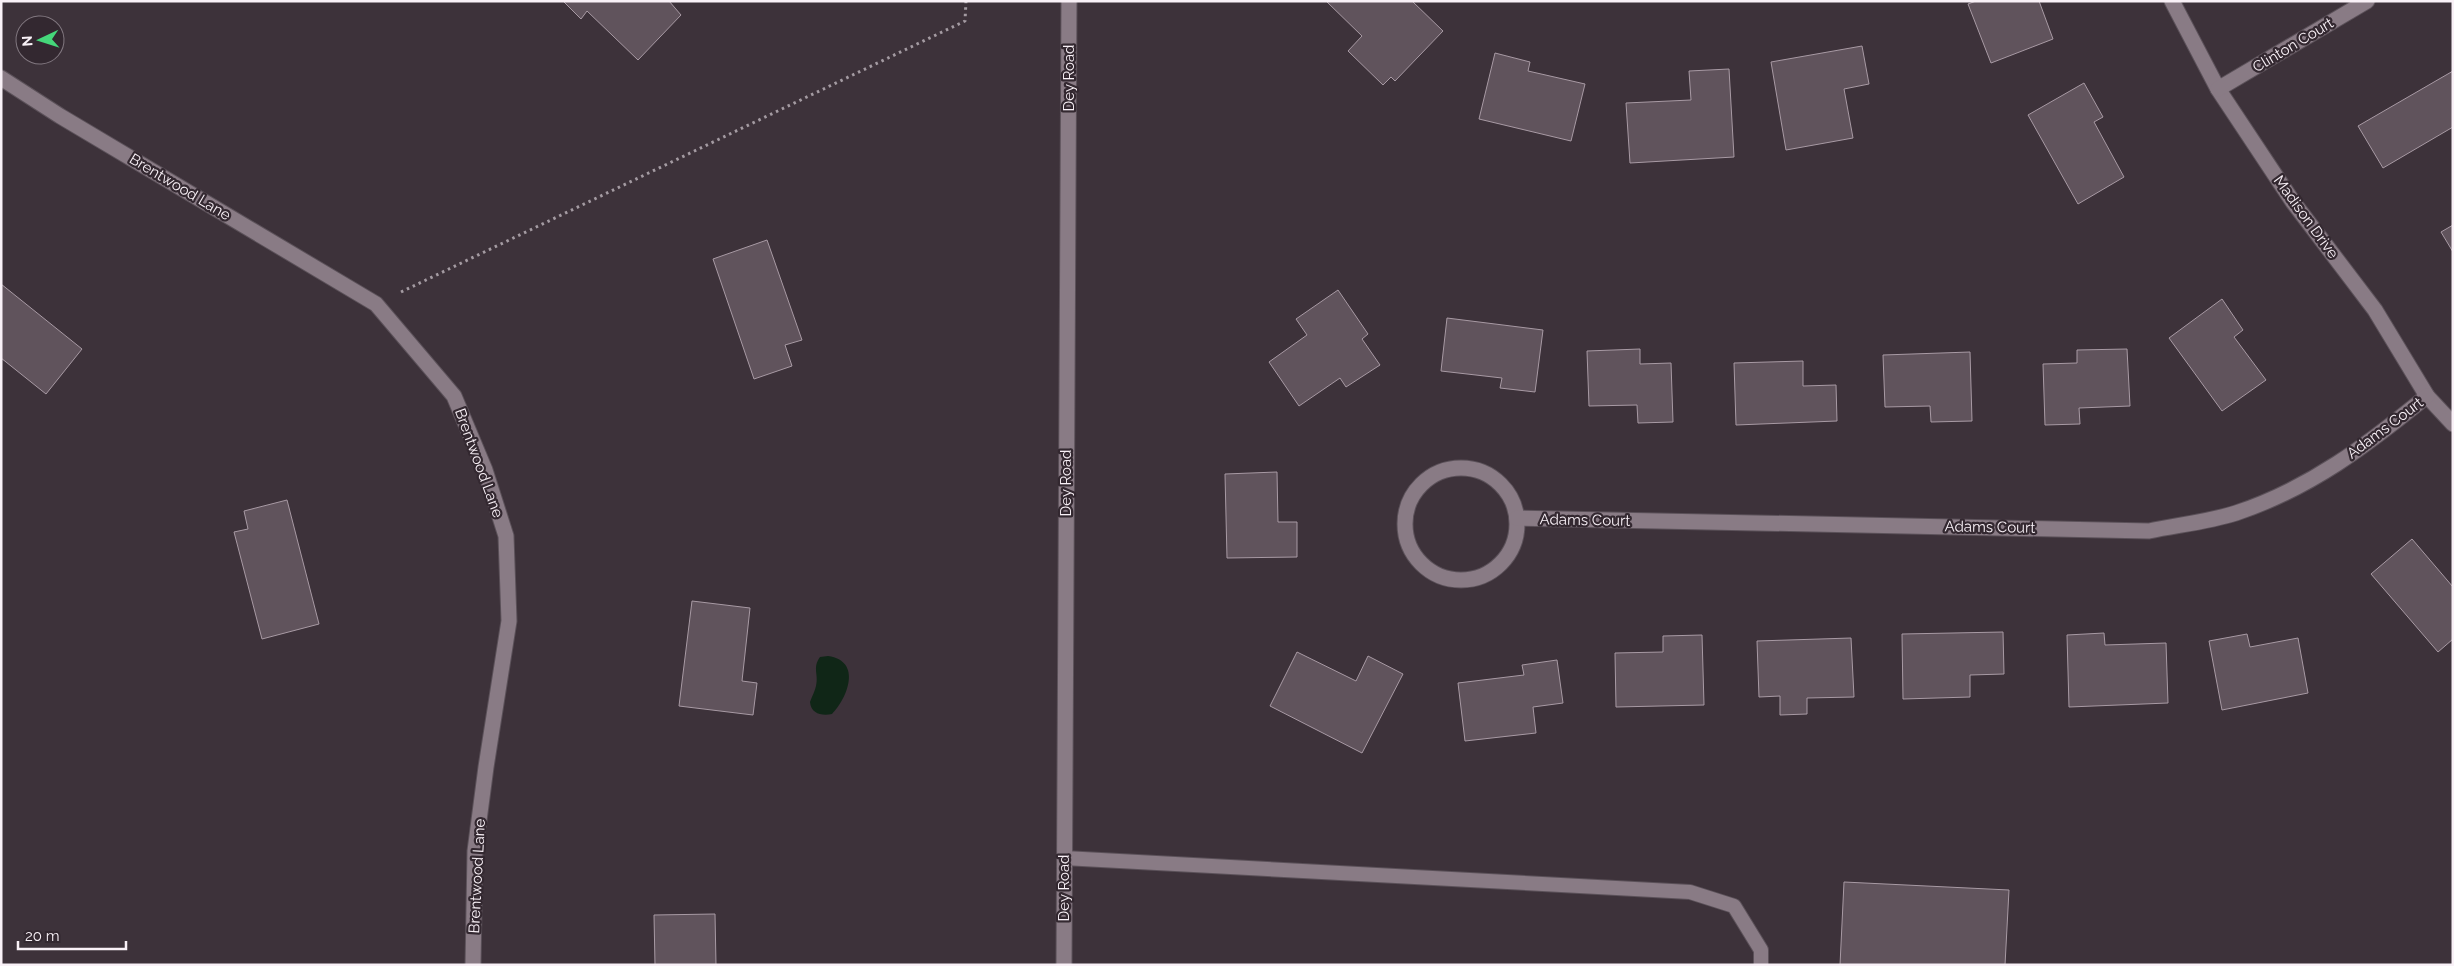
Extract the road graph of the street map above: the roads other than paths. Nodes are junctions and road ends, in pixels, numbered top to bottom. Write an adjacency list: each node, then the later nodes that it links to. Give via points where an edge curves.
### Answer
1 (1069, 1): 9 (street, Dey Road)
2 (2172, 1): 5 (street, Madison Drive)
3 (2367, 1): 5 (street, Clinton Court)
4 (1, 78): 10 (street, Brentwood Lane, via 376,304 454,396 485,470 506,536 509,621 475,851)
5 (2218, 89): 6 (street, Madison Drive, via 2293,202 2375,310)
6 (2427, 396): 7 (street, Madison Drive); 8 (street, Adams Court, via 2368,444 2306,484 2235,513 2149,530)
7 (2453, 424)
8 (1517, 518): 8 (street, via 1504,488 1490,476 1457,468 1439,472 1424,481 1406,510 1404,528 1408,546 1417,561 1447,579 1465,580 1497,568 1516,538)
9 (1064, 858): 11 (street, Dey Road); 12 (lane, via 1690,892 1734,906 1761,950)
10 (474, 965)
11 (1064, 965)
12 (1761, 965)

